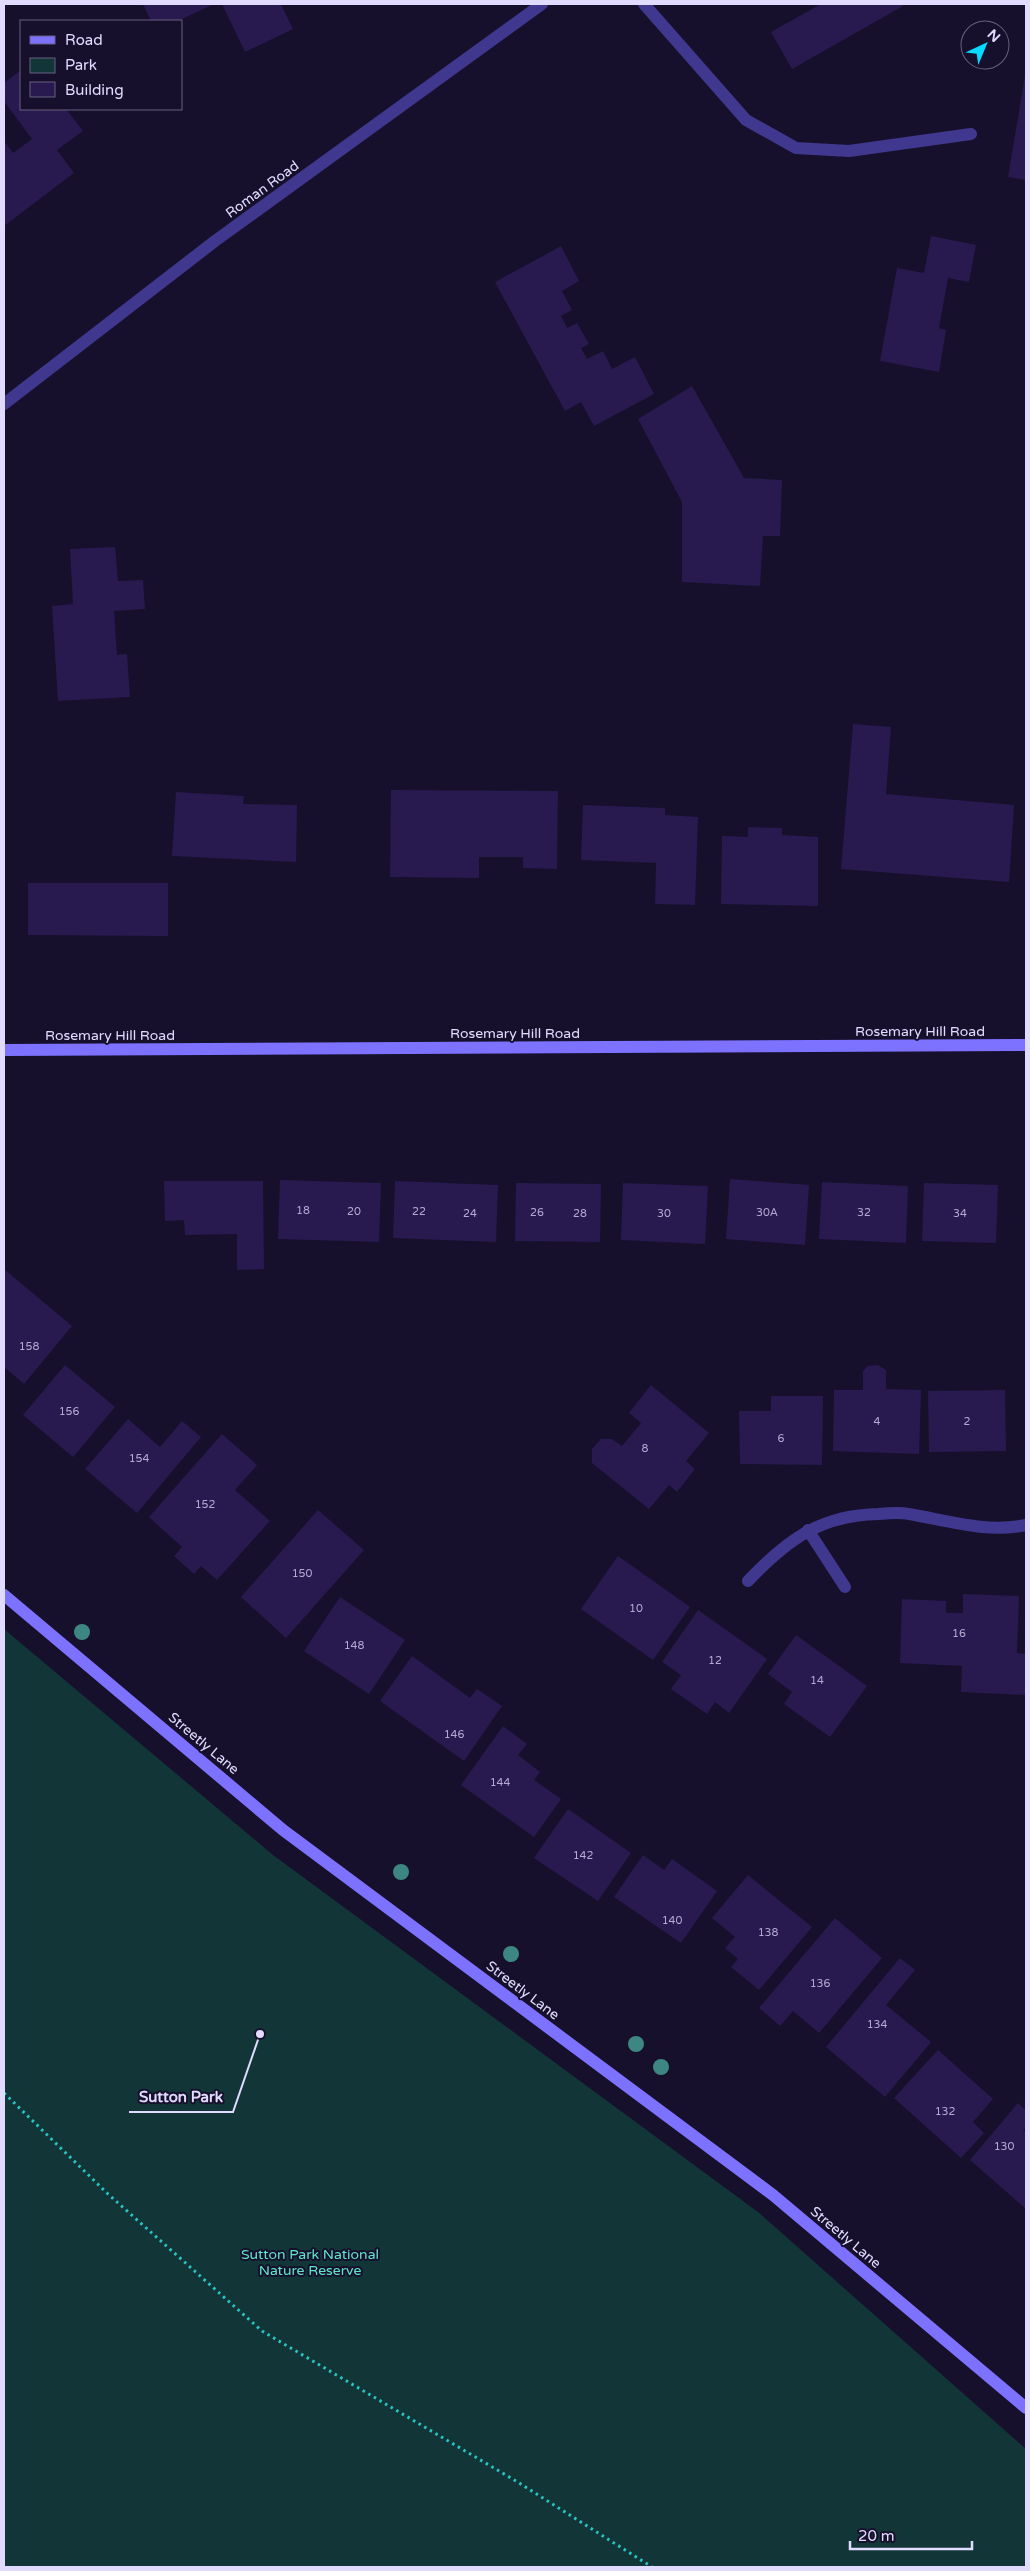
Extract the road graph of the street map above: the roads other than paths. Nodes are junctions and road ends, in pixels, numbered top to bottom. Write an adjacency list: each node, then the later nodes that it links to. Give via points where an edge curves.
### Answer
1 (542, 4): 4 (street, Roman Road, via 216,241)
2 (644, 4): 3 (street, via 746,120 796,148 849,151)
3 (971, 134)
4 (4, 404)
5 (1026, 1045): 6 (main road, Rosemary Hill Road)
6 (4, 1050)
7 (1026, 1525): 8 (street, via 965,1526 907,1513 856,1514)
8 (808, 1530): 9 (street, via 779,1549); 10 (street)
9 (748, 1581)
10 (845, 1587)
11 (4, 1595): 12 (main road, Streetly Lane, via 283,1830 773,2196)
12 (1026, 2408)

